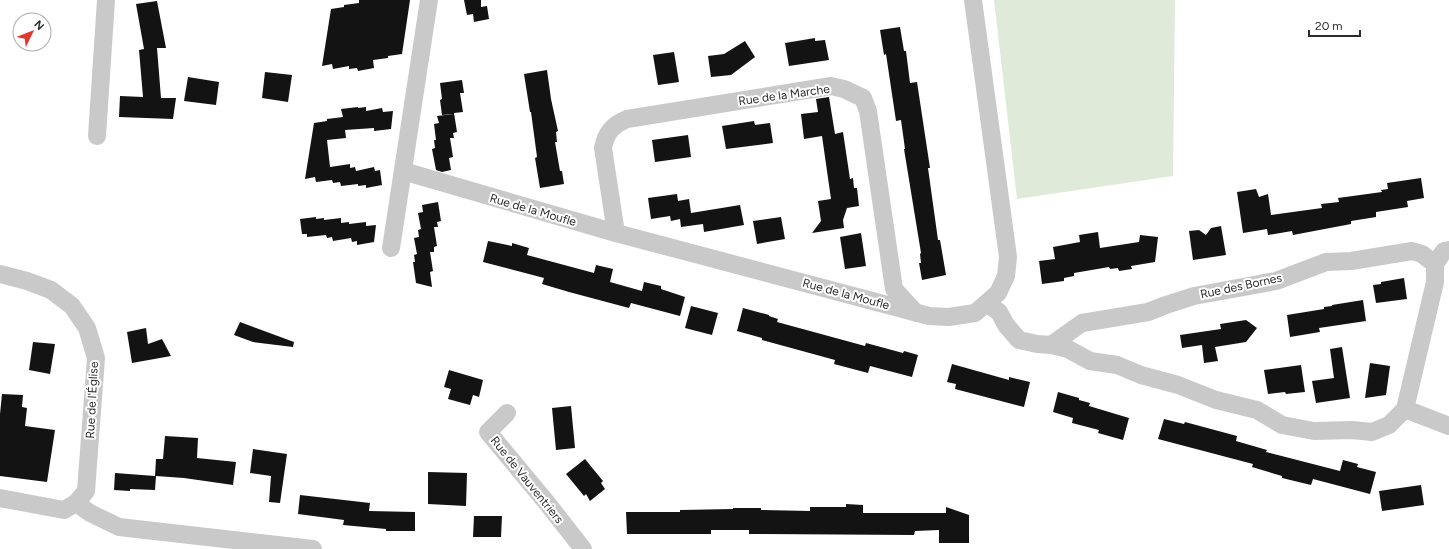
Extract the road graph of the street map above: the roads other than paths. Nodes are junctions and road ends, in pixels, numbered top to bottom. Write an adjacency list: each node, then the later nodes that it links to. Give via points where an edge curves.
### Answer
1 (106, 0): 4 (street)
2 (429, 0): 5 (street)
3 (973, 0): 11 (street, Rue de la Moufle, via 1008,257 1006,276 998,293)
4 (97, 136)
5 (403, 171): 6 (street, Rue de la Moufle); 7 (street)
6 (616, 233): 12 (street, Rue de la Moufle); 12 (street, Rue de la Marche, via 603,148 605,138 618,123 627,119 831,86 844,88 863,98 868,112 894,289)
7 (391, 248)
8 (1449, 250): 9 (street, via 1444,251)
9 (1435, 264): 13 (street, Rue des Bornes, via 1422,254 1412,251 1351,261 1326,262 1276,281 1194,296 1148,312 1082,323); 14 (street, via 1435,282)
10 (0, 274): 18 (street, Rue de l'Église, via 51,290 72,306 87,328 96,358 86,491)
11 (987, 304): 12 (street, Rue de la Moufle, via 975,313 949,317); 13 (street, via 999,312 1019,340)
12 (916, 313)
13 (1051, 345): 14 (street, via 1068,349 1090,361 1117,365 1216,400 1257,410 1282,425 1314,431 1372,432 1389,425)
14 (1405, 409): 16 (street)
15 (507, 413): 20 (street, Rue de Vauventriers, via 488,432)
16 (1449, 426)
17 (0, 498): 18 (street, via 64,510)
18 (76, 503): 19 (street, via 90,513 119,526)
19 (313, 549)
20 (583, 549)

